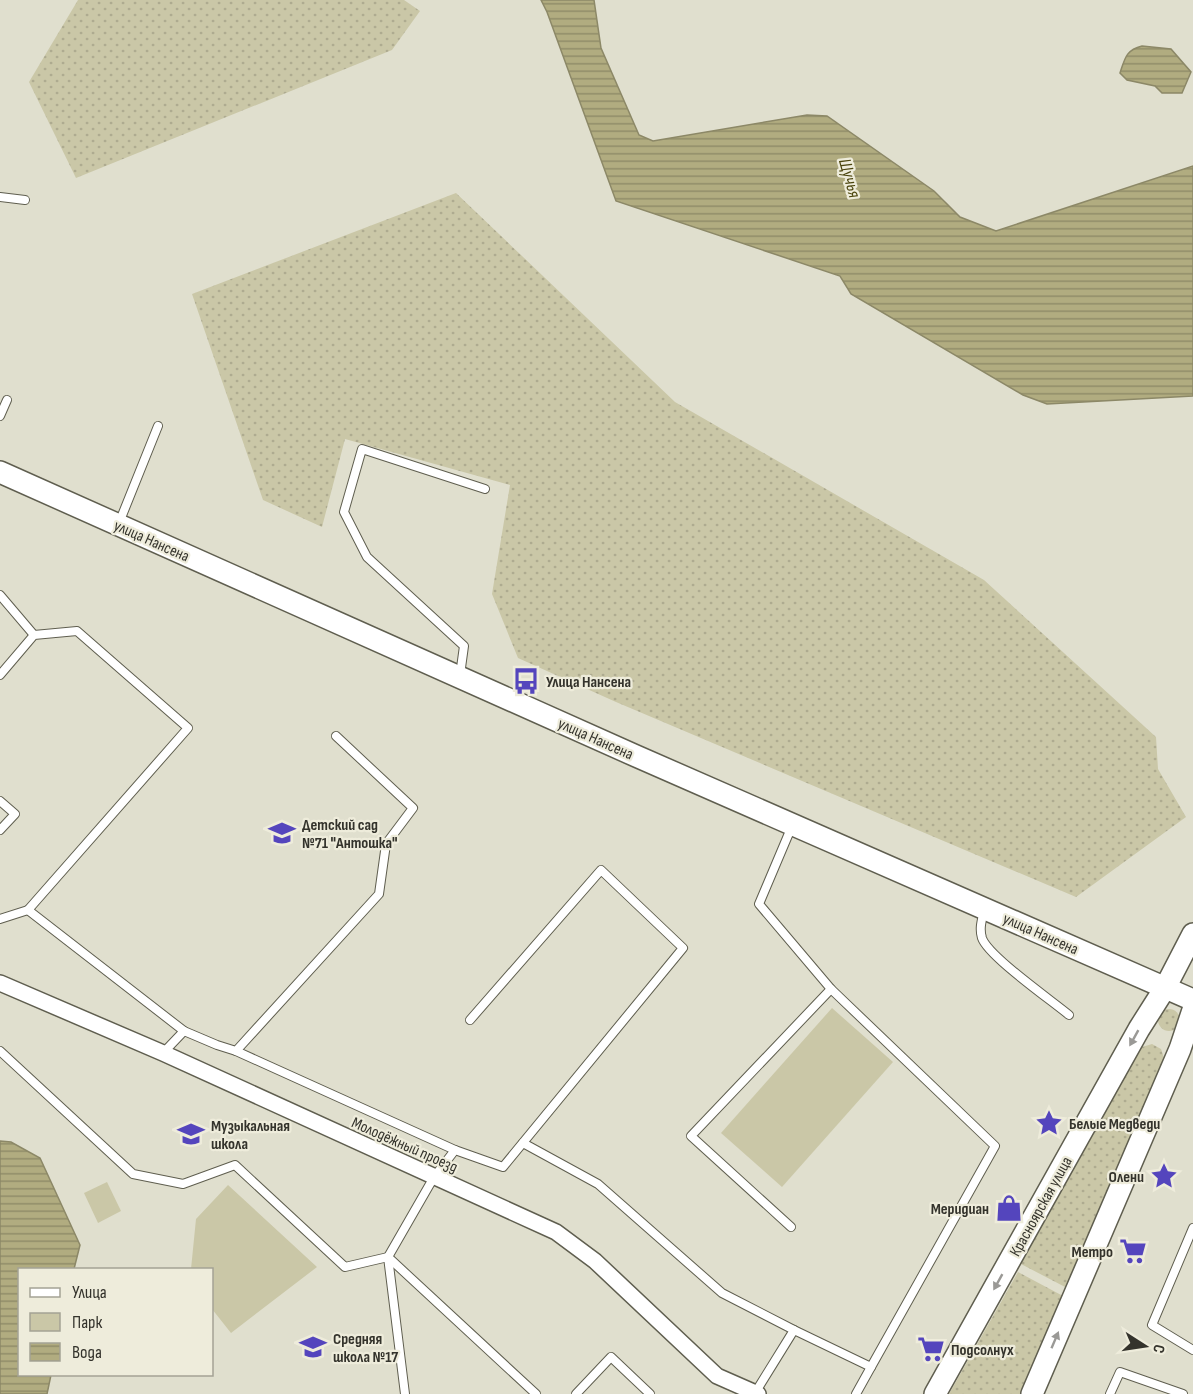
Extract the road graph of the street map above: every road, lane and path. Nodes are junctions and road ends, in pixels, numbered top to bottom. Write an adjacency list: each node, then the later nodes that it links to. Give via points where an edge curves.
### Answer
1 (0, 197): 2 (lane)
2 (25, 200)
3 (7, 400): 4 (lane)
4 (0, 416)
5 (158, 426): 8 (lane)
6 (0, 472): 8 (street, улица Нансена)
7 (485, 489): 12 (lane, via 362,449 344,512 367,557 464,646)
8 (118, 525): 12 (street, улица Нансена)
9 (0, 595): 10 (lane)
10 (34, 635): 11 (lane); 18 (lane, via 77,631 188,728)
11 (0, 675)
12 (460, 677): 15 (street, улица Нансена)
13 (336, 736): 30 (lane, via 413,808 386,844 379,894)
14 (0, 801): 16 (lane, via 15,814)
15 (793, 824): 17 (street, улица Нансена); 23 (lane, via 759,904)
16 (0, 830)
17 (985, 909): 22 (street, улица Нансена); 26 (lane, via 980,924 982,939 993,955)
18 (28, 910): 19 (lane); 28 (lane)
19 (0, 919)
20 (1193, 934): 22 (street, Красноярская улица)
21 (0, 984): 31 (street, Молодёжный проезд)
22 (1165, 988): 24 (street, улица Нансена); 47 (street, Красноярская улица, one-way to 47)
23 (831, 989): 35 (lane, via 691,1136); 40 (lane, via 995,1146)
24 (1193, 1000)
25 (1193, 1010): 48 (street, one-way to 25, via 1180,1049)
26 (1069, 1015)
27 (470, 1020): 32 (lane, via 601,870 683,948)
28 (184, 1031): 30 (lane); 31 (lane)
29 (0, 1051): 37 (lane, via 133,1174 183,1184 235,1165 345,1267)
30 (236, 1051): 33 (lane)
31 (164, 1053): 34 (street, Молодёжный проезд)
32 (523, 1143): 33 (lane, via 503,1167); 38 (lane, via 598,1184 722,1293)
33 (455, 1150): 34 (lane)
34 (434, 1177): 37 (lane); 41 (street, Молодёжный проезд, via 556,1232 595,1261 717,1376)
35 (791, 1227)
36 (1193, 1228): 39 (lane, via 1152,1325)
37 (388, 1257): 42 (lane); 43 (lane)
38 (794, 1330): 40 (lane); 41 (lane)
39 (1193, 1350)
40 (871, 1367): 46 (lane)
41 (757, 1393)
42 (405, 1394)
43 (536, 1394)
44 (576, 1394): 45 (lane, via 611,1357)
45 (651, 1394)
46 (856, 1394)
47 (935, 1394)
48 (1032, 1394)
49 (1110, 1394): 50 (lane, via 1120,1372)
50 (1183, 1394)

